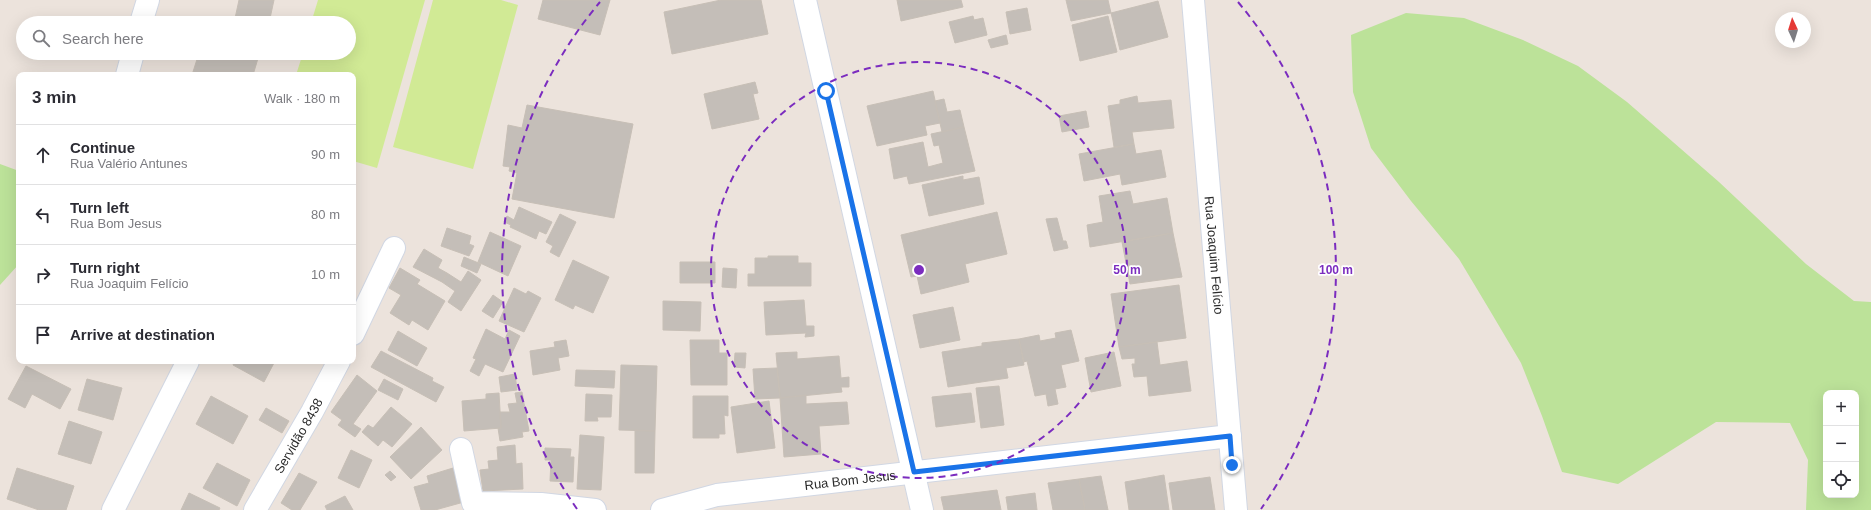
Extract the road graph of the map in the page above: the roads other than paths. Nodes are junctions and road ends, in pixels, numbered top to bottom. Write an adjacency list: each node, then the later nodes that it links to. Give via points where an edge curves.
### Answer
1 (148, 0): 4 (street)
2 (805, 0): 14 (street)
3 (1193, 0): 12 (street, Rua Joaquim Felício)
4 (143, 16)
5 (131, 60): 6 (street)
6 (129, 72)
7 (394, 248): 8 (street)
8 (360, 303): 9 (street)
9 (356, 321)
10 (186, 364): 15 (street)
11 (337, 364): 16 (street, Servidão 8438)
12 (1230, 436): 14 (street, Rua Bom Jesus); 20 (street, Rua Joaquim Felício)
13 (461, 449): 17 (street, via 474,503 541,504)
14 (914, 472): 18 (street, Rua Bom Jesus, via 716,496); 19 (street)
15 (113, 510)
16 (255, 510)
17 (595, 510)
18 (662, 510)
19 (922, 510)
20 (1236, 510)

